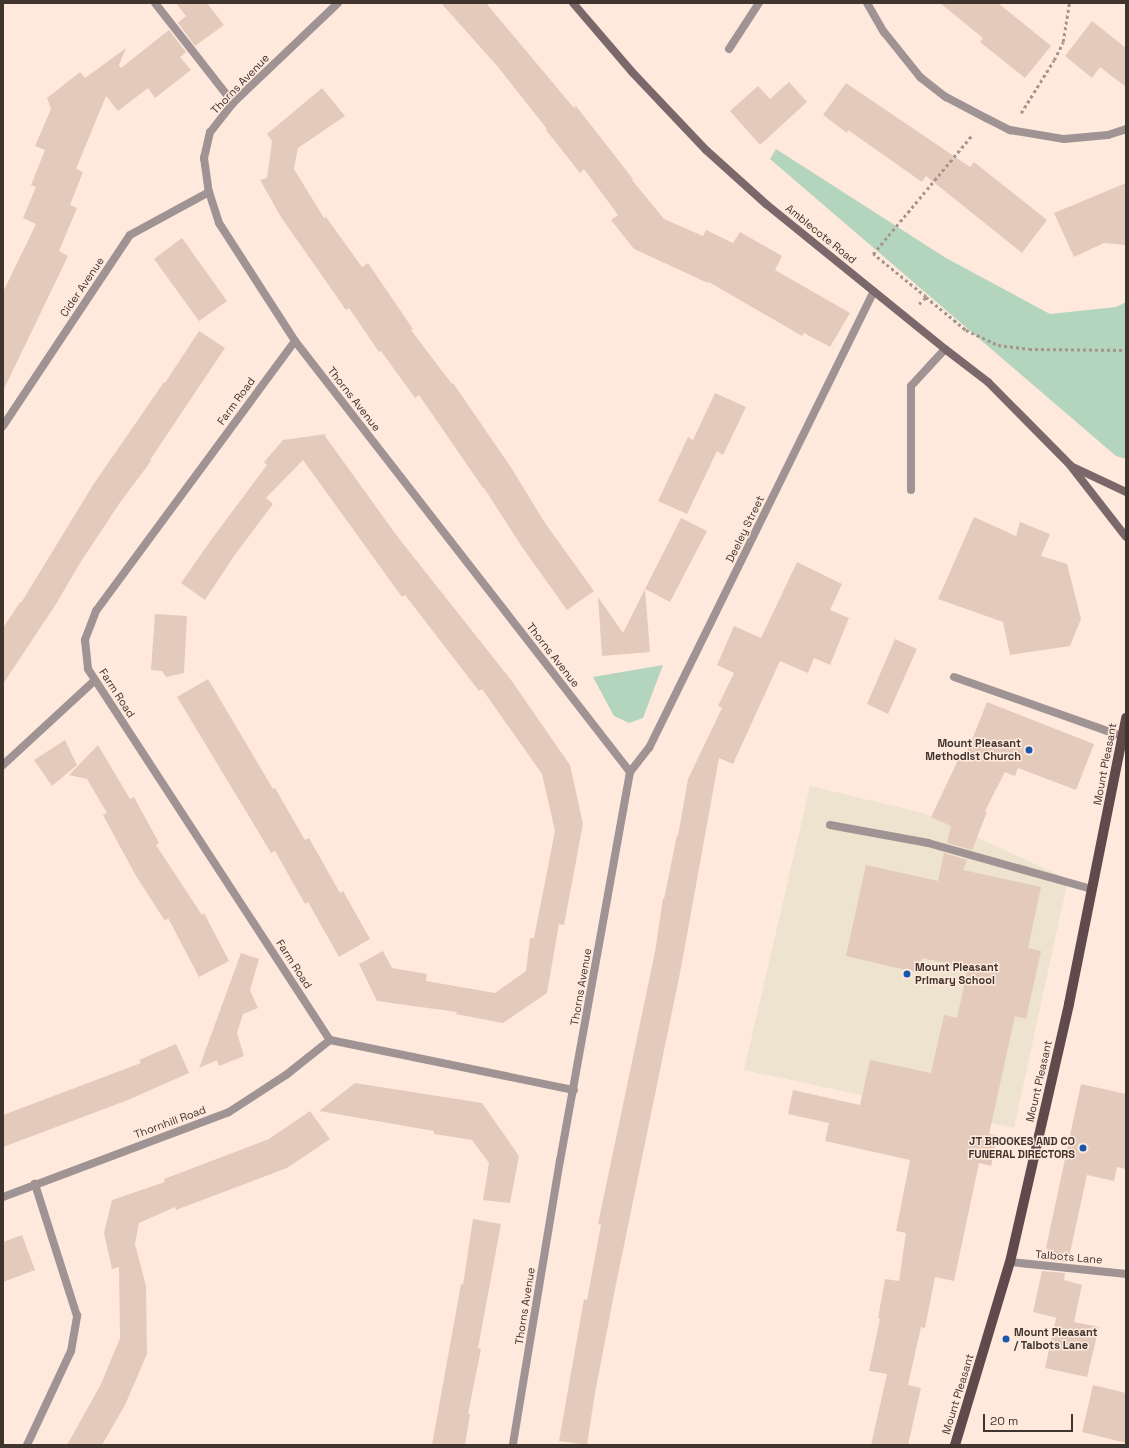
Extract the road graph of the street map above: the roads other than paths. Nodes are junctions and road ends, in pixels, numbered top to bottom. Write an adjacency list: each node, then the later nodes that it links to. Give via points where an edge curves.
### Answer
1 (156, 3): 7 (street)
2 (338, 3): 7 (street, Thorns Avenue)
3 (573, 3): 10 (street, Amblecote Road, via 633,73 706,150 766,204)
4 (759, 3): 6 (street)
5 (867, 3): 8 (street, via 884,32 920,77 946,97 1010,130 1064,139 1108,135)
6 (729, 49)
7 (233, 103): 9 (street, Thorns Avenue, via 210,132 204,158)
8 (1126, 129)
9 (209, 192): 11 (street, Thorns Avenue, via 219,223); 13 (street, Cider Avenue, via 130,235)
10 (874, 291): 12 (street, Amblecote Road); 23 (street, Deeley Street, via 649,748)
11 (295, 341): 19 (street, Farm Road, via 96,611 85,640 88,669); 23 (street, Thorns Avenue)
12 (945, 349): 14 (street, Amblecote Road, via 988,382); 15 (street, via 911,386)
13 (3, 426)
14 (1070, 465): 16 (street, Amblecote Road); 17 (street, Amblecote Road)
15 (911, 490)
16 (1126, 492)
17 (1126, 537)
18 (954, 677): 21 (street)
19 (95, 680): 22 (street); 26 (street, Farm Road)
20 (1126, 718): 21 (main road, Mount Pleasant)
21 (1122, 736): 25 (main road, Mount Pleasant)
22 (3, 765)
23 (630, 772): 27 (street, Thorns Avenue)
24 (830, 824): 25 (street, via 928,843)
25 (1092, 889): 30 (main road, Mount Pleasant, via 1069,1004)
26 (330, 1040): 27 (street); 28 (street, Thornhill Road, via 286,1074 229,1112)
27 (574, 1090): 33 (street, Thorns Avenue)
28 (35, 1184): 29 (street, Thornhill Road); 32 (street, via 77,1316 71,1351)
29 (3, 1197)
30 (1010, 1262): 31 (street, Talbots Lane); 34 (main road, Mount Pleasant)
31 (1126, 1274)
32 (27, 1445)
33 (513, 1445)
34 (955, 1445)

